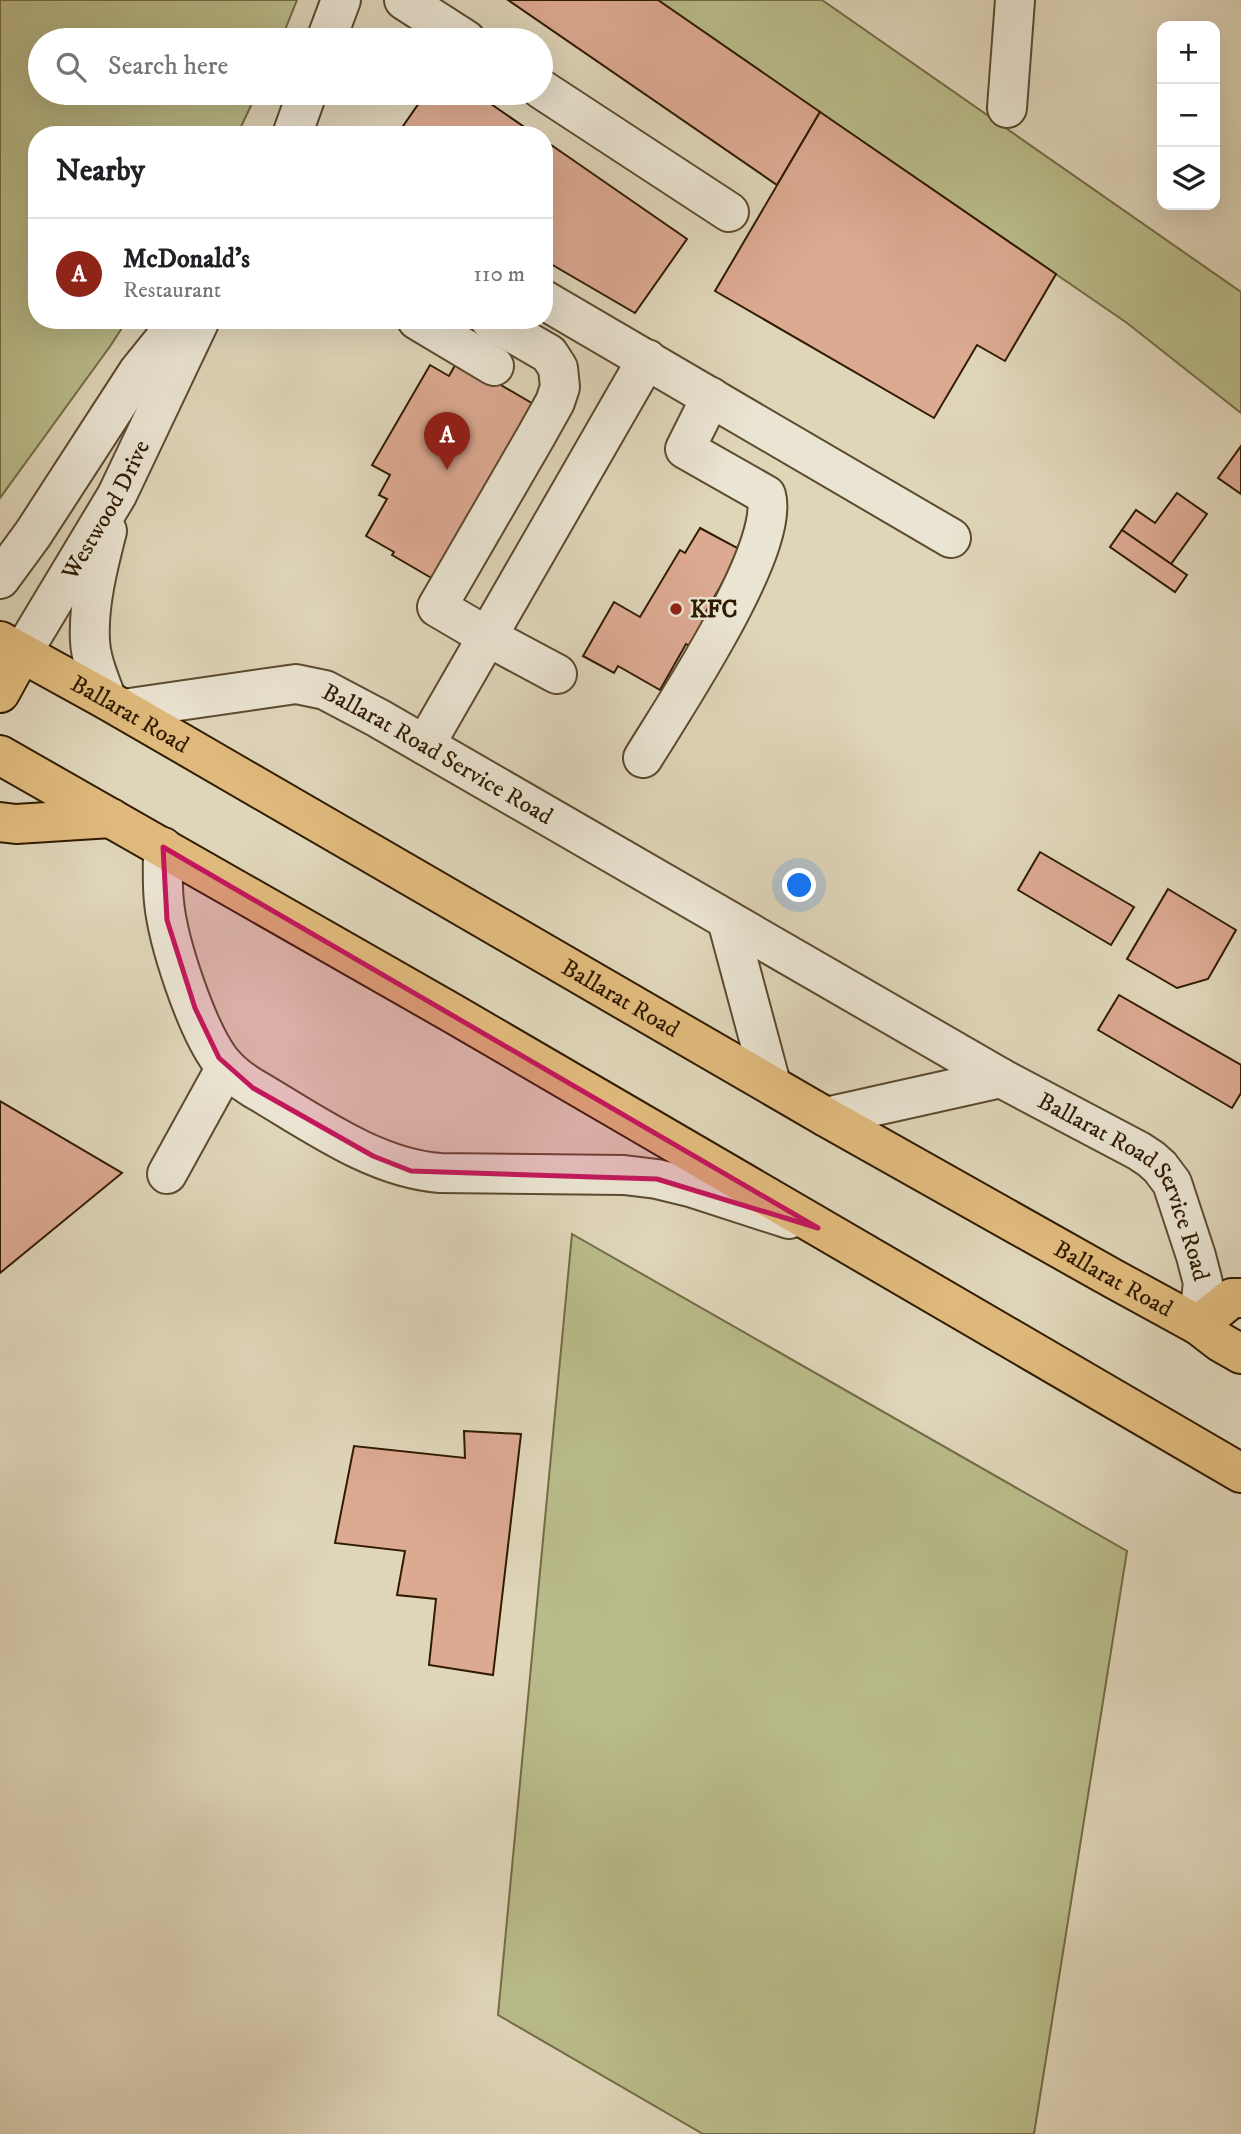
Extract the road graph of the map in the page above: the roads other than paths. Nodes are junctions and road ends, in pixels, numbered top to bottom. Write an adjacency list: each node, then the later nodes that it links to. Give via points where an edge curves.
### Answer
1 (341, 0): 4 (street)
2 (404, 0): 5 (street)
3 (1015, 0): 8 (street)
4 (330, 28)
5 (447, 28)
6 (553, 97): 10 (street)
7 (303, 105): 9 (street)
8 (1007, 108)
9 (295, 126)
10 (729, 212)
11 (553, 305): 16 (street)
12 (173, 329): 20 (street, Westwood Drive)
13 (196, 329): 19 (street, Westwood Drive)
14 (435, 329): 17 (street)
15 (506, 329): 23 (street, via 549,354 558,368 560,387 543,425 437,607)
16 (647, 359): 18 (street); 23 (street)
17 (494, 366)
18 (711, 397): 21 (street); 30 (street, via 685,449 766,495 769,518 760,548 722,628)
19 (117, 495): 24 (street, Westwood Drive); 27 (street, via 99,564 90,641 96,670)
20 (17, 531): 22 (street, Westwood Drive)
21 (951, 538)
22 (0, 579)
23 (488, 637): 25 (street); 28 (street)
24 (11, 647): 26 (main road, Westwood Drive); 27 (main road, Ballarat Road)
25 (557, 674)
26 (0, 693)
27 (115, 704): 28 (street, Ballarat Road Service Road, via 296,684 326,690); 37 (main road, Ballarat Road)
28 (425, 745): 34 (street, Ballarat Road Service Road)
29 (0, 755): 31 (main road)
30 (643, 758)
31 (111, 818): 32 (main road); 33 (main road)
32 (0, 822)
33 (163, 847): 35 (street, via 164,902 171,936 200,1021); 40 (main road)
34 (727, 920): 36 (street, Ballarat Road Service Road); 37 (street)
35 (226, 1067): 39 (street); 40 (street, via 253,1088 373,1156 411,1171 657,1179)
36 (1001, 1078): 38 (street, Ballarat Road Service Road); 42 (street, Ballarat Road Service Road, via 1139,1151 1166,1173 1203,1283)
37 (771, 1084): 38 (main road, Ballarat Road)
38 (826, 1117): 42 (main road, Ballarat Road)
39 (167, 1174)
40 (818, 1228): 44 (main road)
41 (1241, 1298): 42 (main road, via 1232,1298)
42 (1198, 1325): 43 (main road, Ballarat Road)
43 (1241, 1354)
44 (1240, 1475)

